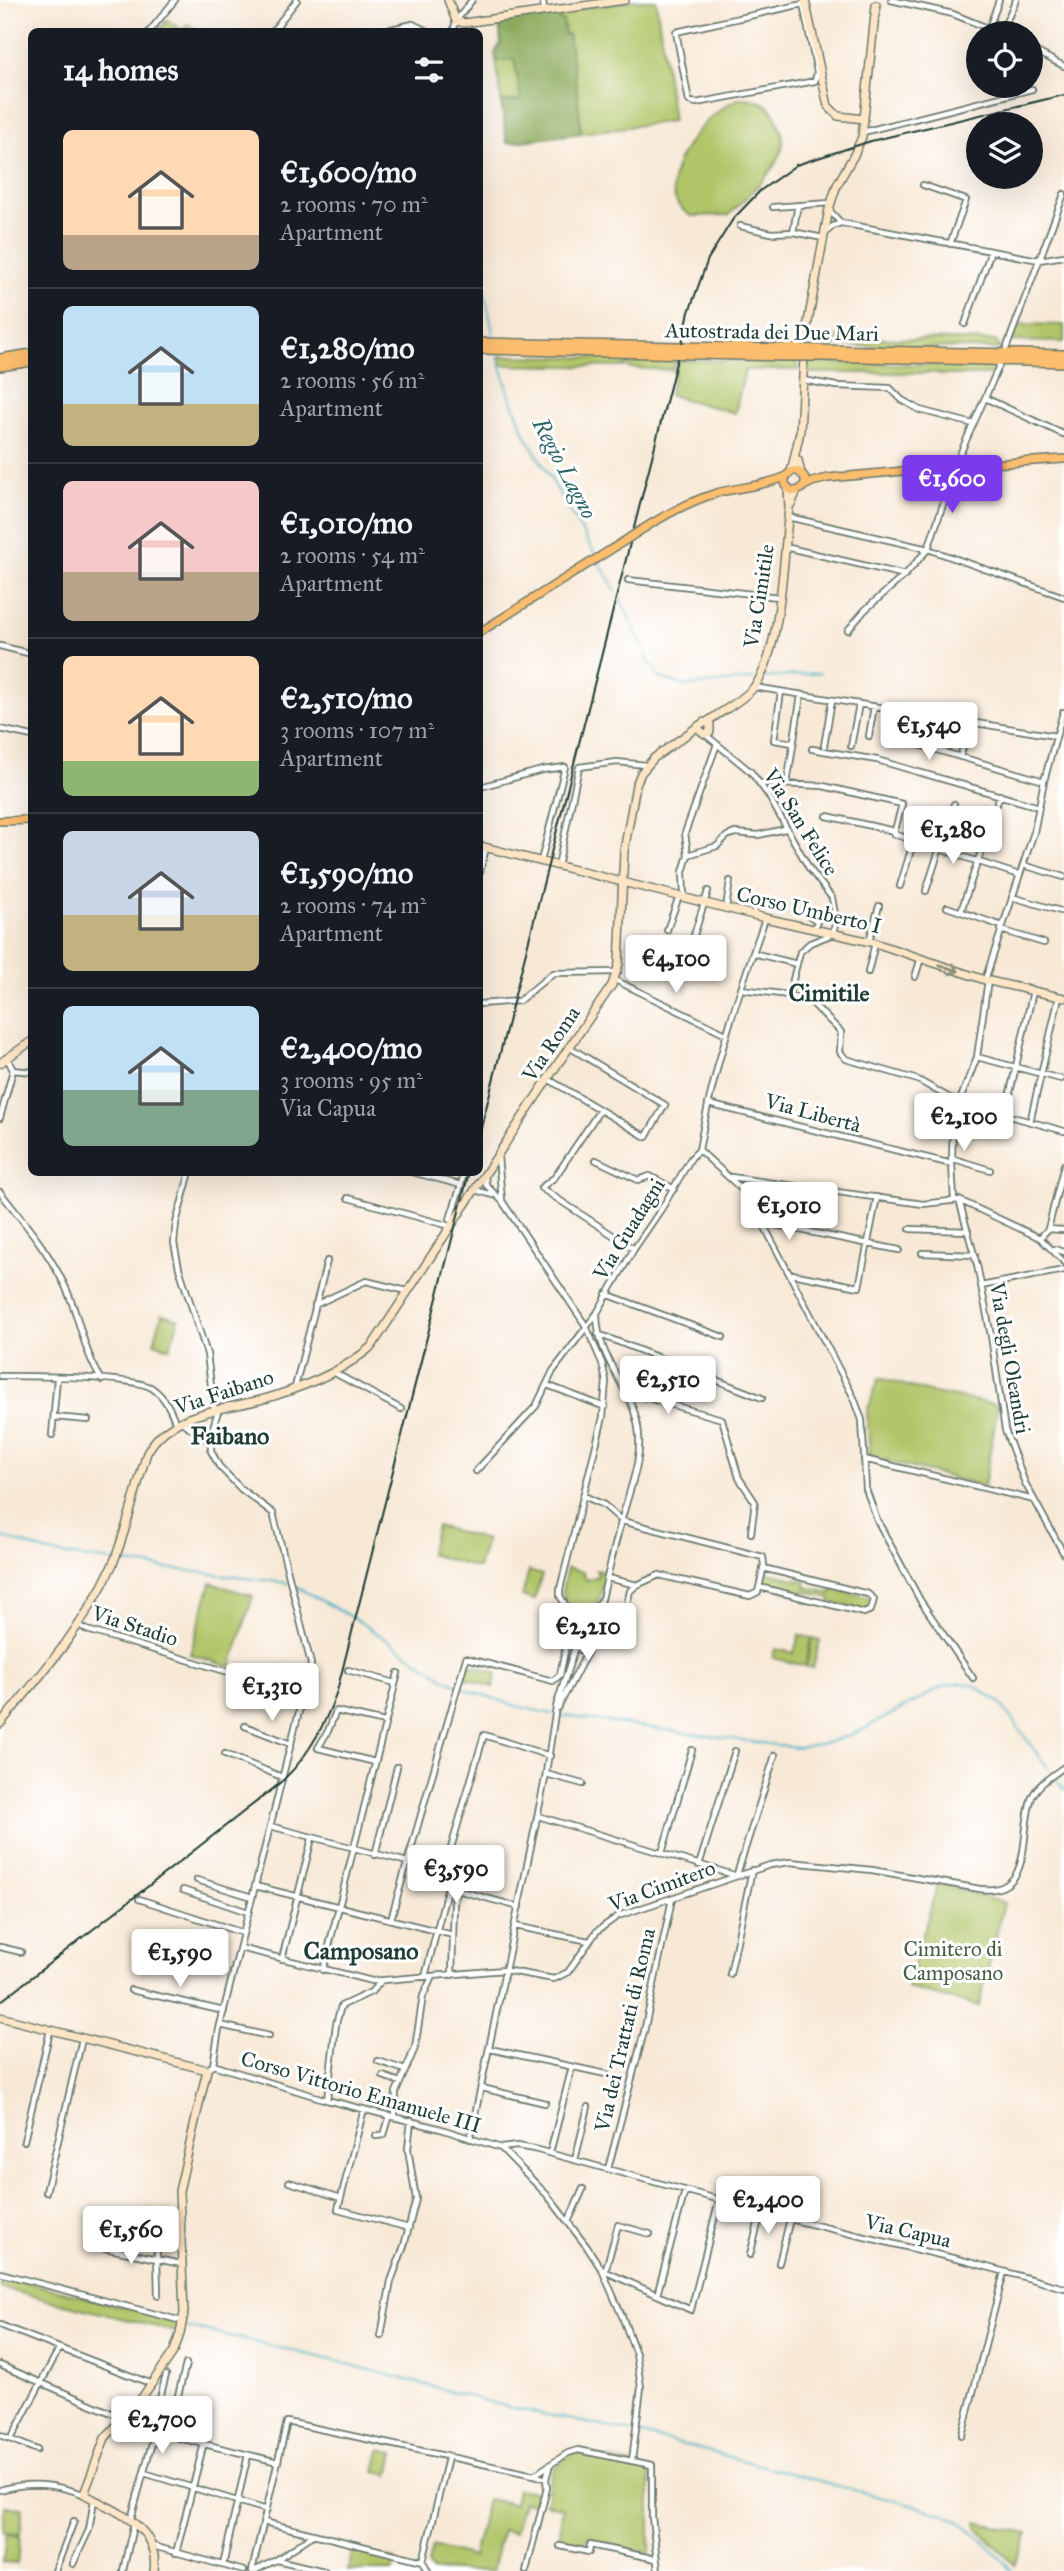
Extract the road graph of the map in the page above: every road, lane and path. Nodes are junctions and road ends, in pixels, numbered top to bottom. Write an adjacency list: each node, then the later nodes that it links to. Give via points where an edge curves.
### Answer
1 (175, 0): 19 (street)
2 (298, 0): 20 (street)
3 (448, 0): 15 (street)
4 (472, 0): 15 (street)
5 (543, 0): 14 (street)
6 (625, 0): 10 (street)
7 (891, 0): 16 (street)
8 (999, 0): 17 (street)
9 (1016, 0): 18 (street)
10 (608, 1): 13 (street)
11 (804, 2): 11 (street, via 676,32 689,101 815,81); 27 (street, via 828,106 838,116)
12 (876, 3): 27 (street)
13 (577, 4): 14 (street)
14 (545, 12): 15 (street, via 475,23)
15 (456, 21): 23 (street)
16 (971, 21)
17 (992, 21)
18 (1006, 21)
19 (152, 28)
20 (276, 28)
21 (396, 28): 22 (street, via 413,24)
22 (421, 28)
23 (454, 28)
24 (1043, 55): 25 (street)
25 (1064, 66)
26 (996, 98): 28 (street)
27 (864, 116): 28 (street)
28 (862, 132): 32 (street)
29 (923, 185): 38 (street, via 966,200)
30 (1064, 194): 41 (street)
31 (797, 205): 32 (street); 33 (street); 36 (street)
32 (830, 206): 34 (street); 37 (street)
33 (773, 207)
34 (841, 223): 37 (street); 38 (street)
35 (740, 226): 36 (street)
36 (793, 232): 37 (street)
37 (824, 236): 55 (street, via 805,338)
38 (950, 244): 39 (street)
39 (991, 251): 41 (street); 42 (street)
40 (1064, 257): 41 (street)
41 (1039, 260): 45 (street)
42 (965, 324)
43 (483, 343): 46 (highway, Autostrada dei Due Mari)
44 (483, 349): 46 (highway, Autostrada dei Due Mari)
45 (1006, 349)
46 (786, 353): 47 (highway, Autostrada dei Due Mari, bridge)
47 (820, 353): 49 (highway, Autostrada dei Due Mari); 52 (highway, Autostrada dei Due Mari)
48 (28, 355): 50 (highway)
49 (1064, 355)
50 (0, 359)
51 (28, 362): 53 (highway)
52 (1064, 362)
53 (0, 366)
54 (999, 366): 56 (street)
55 (803, 380): 57 (street, via 890,388 920,410); 59 (street)
56 (985, 398): 57 (street); 58 (street)
57 (973, 424): 61 (street)
58 (1063, 433)
59 (797, 449): 65 (street); 66 (street)
60 (1064, 459): 62 (main road)
61 (957, 461): 62 (main road); 63 (main road); 64 (main road, via 951,467)
62 (977, 465): 64 (main road)
63 (936, 468): 64 (main road); 67 (main road)
64 (956, 472): 74 (street)
65 (789, 474): 66 (main road); 68 (main road); 69 (main road)
66 (802, 475): 67 (main road); 70 (main road)
67 (828, 478): 70 (main road)
68 (761, 485): 69 (main road); 79 (main road, bridge, via 688,504)
69 (787, 488): 70 (main road); 71 (street, Via Cimitile)
70 (800, 489): 71 (street, Via Cimitile)
71 (789, 508): 72 (street, Via Cimitile)
72 (788, 517): 73 (street, Via Cimitile); 74 (street)
73 (785, 547): 75 (street); 77 (street, Via Cimitile)
74 (928, 550): 75 (street); 78 (street)
75 (905, 575): 80 (street)
76 (628, 580): 77 (street)
77 (779, 597): 83 (street, Via Cimitile, via 770,648)
78 (1064, 597)
79 (483, 630)
80 (848, 630)
81 (0, 646): 82 (street)
82 (28, 653)
83 (754, 687): 84 (street); 91 (street, via 720,711)
84 (781, 692): 85 (street); 98 (street, via 774,740)
85 (801, 695): 86 (street); 98 (street)
86 (832, 700): 87 (street); 99 (street)
87 (859, 704): 88 (street); 100 (street)
88 (874, 706): 90 (street); 94 (street)
89 (1063, 712): 95 (street, Via degli Oleandri)
90 (971, 722): 95 (street); 102 (street)
91 (706, 728): 97 (street, Via San Felice); 103 (street, via 690,733)
92 (0, 729): 93 (street)
93 (28, 735)
94 (869, 736)
95 (1056, 736): 104 (street, Via degli Oleandri)
96 (902, 740): 102 (street)
97 (716, 743): 105 (street, Via San Felice); 119 (street, via 685,833)
98 (794, 743): 106 (street)
99 (824, 746)
100 (851, 746)
101 (812, 749): 108 (street, via 877,760)
102 (960, 757): 104 (street)
103 (646, 765): 123 (street, via 617,762 579,767); 127 (street, via 631,807)
104 (1044, 781): 110 (street, Via degli Oleandri)
105 (760, 783): 106 (street); 114 (street, Via San Felice)
106 (787, 784): 115 (street, via 823,786 902,804)
107 (483, 786): 121 (street, via 565,767)
108 (1000, 795): 110 (street); 120 (street)
109 (954, 804): 118 (street)
110 (1039, 807): 122 (street, Via degli Oleandri)
111 (827, 816): 115 (street)
112 (28, 820): 113 (main road)
113 (0, 821)
114 (785, 828): 119 (street, via 758,835 734,833 717,846); 146 (street, Via San Felice, via 832,898)
115 (894, 832): 116 (street)
116 (914, 840): 118 (street); 128 (street)
117 (483, 847): 121 (street, Corso Umberto I)
118 (940, 849): 120 (street); 130 (street)
119 (688, 855): 131 (street)
120 (978, 861): 124 (street); 138 (street)
121 (541, 862): 123 (street, Corso Umberto I)
122 (1023, 865): 124 (street, Via degli Oleandri); 125 (street)
123 (558, 866): 127 (street, Corso Umberto I)
124 (1019, 875): 132 (street, Via degli Oleandri)
125 (1064, 877)
126 (730, 881): 137 (street)
127 (623, 882): 131 (street, Corso Umberto I); 154 (street)
128 (900, 886)
129 (708, 891): 133 (street)
130 (926, 891)
131 (682, 896): 133 (street, Corso Umberto I); 144 (street)
132 (1012, 897): 139 (street); 143 (street, Via degli Oleandri)
133 (705, 903): 137 (street, Corso Umberto I); 147 (street)
134 (755, 903): 140 (street)
135 (879, 906): 148 (street)
136 (947, 907): 138 (street)
137 (726, 908): 140 (street, Corso Umberto I)
138 (961, 911): 143 (street)
139 (1064, 912)
140 (754, 915): 142 (street, Corso Umberto I)
141 (810, 916): 145 (street, via 817,920)
142 (765, 918): 145 (street, Corso Umberto I); 150 (street)
143 (1002, 928): 149 (street); 156 (street, Via degli Oleandri)
144 (667, 930)
145 (815, 930): 146 (street, Corso Umberto I)
146 (833, 934): 148 (street, Corso Umberto I); 152 (street, via 804,947)
147 (694, 936)
148 (872, 942): 151 (street, Corso Umberto I); 153 (street)
149 (1044, 943)
150 (753, 953): 152 (street); 157 (street)
151 (921, 957): 155 (street); 156 (street, Corso Umberto I, one-way to 156)
152 (797, 964): 159 (street)
153 (868, 972)
154 (617, 976): 161 (street, via 553,973 519,1001); 162 (street); 164 (street, Via Roma)
155 (915, 978)
156 (986, 980): 158 (street, Corso Umberto I); 165 (street, Via degli Oleandri)
157 (741, 989): 159 (street); 162 (street)
158 (1033, 991): 160 (street, Corso Umberto I); 167 (street)
159 (789, 995): 173 (street, via 810,1001 841,1032 840,1052 845,1058 919,1080)
160 (1062, 998): 170 (street)
161 (483, 1004)
162 (726, 1034): 174 (street)
163 (28, 1044): 166 (street)
164 (569, 1047): 171 (street, Via Roma); 175 (street, via 665,1105 646,1137)
165 (977, 1057): 167 (street); 173 (street, Via degli Oleandri)
166 (3, 1060): 168 (street)
167 (1016, 1068): 170 (street); 176 (street)
168 (13, 1070): 169 (street); 177 (street)
169 (28, 1072)
170 (1041, 1074): 172 (street); 178 (street)
171 (548, 1078): 175 (street); 181 (street, Via Roma)
172 (1060, 1079)
173 (958, 1102): 176 (street); 183 (street, Via degli Oleandri)
174 (708, 1104): 180 (street); 183 (street, Via Libertà)
175 (600, 1110): 210 (street, via 555,1177 541,1188)
176 (1005, 1115): 178 (street)
177 (0, 1118)
178 (1030, 1122): 179 (street)
179 (1064, 1131)
180 (699, 1150): 190 (street); 194 (street, Via Guadagni)
181 (498, 1154): 186 (street, Via Roma); 193 (street)
182 (596, 1160): 194 (street, via 638,1180 650,1176)
183 (951, 1161): 185 (street, Via Libertà); 199 (street, Via degli Oleandri)
184 (1064, 1165): 203 (street)
185 (990, 1170)
186 (485, 1174): 192 (street, Via Roma); 193 (street); 198 (street, via 486,1185)
187 (189, 1176): 236 (street, via 174,1243 199,1322)
188 (427, 1176): 191 (street)
189 (463, 1176): 191 (street)
190 (730, 1177): 196 (street); 200 (street, via 748,1195)
191 (461, 1185): 201 (street)
192 (474, 1189): 198 (street); 201 (street, Via Roma)
193 (499, 1189): 198 (street)
194 (674, 1189): 210 (street, Via Guadagni)
195 (0, 1192): 230 (street, via 63,1281 85,1348)
196 (877, 1197): 199 (street, via 923,1204); 208 (street)
197 (348, 1198): 201 (street)
198 (499, 1199): 224 (street)
199 (957, 1200): 205 (street, Via degli Oleandri); 206 (street)
200 (764, 1223): 208 (street); 218 (street)
201 (451, 1224): 207 (street, Via Roma)
202 (910, 1229): 205 (street)
203 (1048, 1229): 204 (street); 206 (street)
204 (1064, 1230)
205 (968, 1231): 214 (street, Via degli Oleandri)
206 (1040, 1238): 209 (street)
207 (441, 1240): 220 (street, Via Faibano)
208 (866, 1244): 211 (street); 218 (street, via 859,1287)
209 (1053, 1249): 212 (street); 216 (street)
210 (634, 1250): 221 (street, Via Guadagni)
211 (899, 1250)
212 (1064, 1252)
213 (922, 1253): 214 (street)
214 (975, 1255): 219 (street, Via degli Oleandri)
215 (327, 1261): 222 (street)
216 (1064, 1262)
217 (1064, 1270): 219 (street)
218 (791, 1274): 243 (street, via 854,1398 862,1420)
219 (981, 1286): 246 (street, Via degli Oleandri, via 1005,1430)
220 (408, 1292): 222 (street, via 366,1281); 227 (street, Via Faibano, via 372,1346)
221 (606, 1294): 223 (street, Via Guadagni); 226 (street)
222 (314, 1305): 232 (street)
223 (597, 1313): 224 (street, Via Guadagni); 225 (street)
224 (586, 1326): 231 (street, Via Guadagni); 235 (street, via 602,1363)
225 (598, 1334): 233 (street); 234 (street)
226 (723, 1337)
227 (332, 1373): 232 (street, Via Faibano); 237 (street)
228 (0, 1376): 229 (street)
229 (57, 1378): 230 (street); 238 (street)
230 (103, 1380): 240 (street, via 134,1382 153,1389 165,1399)
231 (547, 1385): 235 (street); 244 (street, Via Guadagni, via 536,1406)
232 (295, 1387): 236 (street, Via Faibano)
233 (625, 1391): 247 (street, via 638,1426 640,1451); 248 (street, via 722,1419 739,1478 755,1502)
234 (762, 1398)
235 (605, 1407): 245 (street)
236 (217, 1408): 240 (street, Via Faibano); 242 (street)
237 (401, 1409)
238 (54, 1417): 239 (street); 241 (street)
239 (88, 1420)
240 (179, 1424): 242 (street); 256 (street, Via Faibano, via 157,1438 146,1453 113,1562)
241 (52, 1435)
242 (209, 1442): 264 (street, via 219,1465 273,1513 311,1664)
243 (864, 1459): 246 (street); 262 (street, via 866,1489 877,1520 920,1600)
244 (476, 1471)
245 (584, 1496): 247 (street); 255 (street, via 560,1589 564,1605)
246 (1035, 1500): 249 (street, Via degli Oleandri)
247 (622, 1521): 250 (street, via 757,1554 763,1557); 251 (street)
248 (751, 1533)
249 (1064, 1554)
250 (763, 1568): 253 (street); 253 (street, via 868,1594 874,1605 864,1613)
251 (607, 1578): 252 (street); 254 (street)
252 (637, 1585): 253 (street, via 660,1574 750,1596); 257 (street, via 630,1591 618,1642)
253 (759, 1587)
254 (602, 1599): 255 (street, via 590,1612); 257 (street)
255 (572, 1612): 258 (street)
256 (78, 1624): 264 (street, Via Stadio, via 265,1683); 267 (street, Via Faibano)
257 (593, 1636): 259 (street)
258 (577, 1641): 259 (street, via 587,1637); 259 (street, via 582,1651); 265 (street); 287 (street, via 567,1642 560,1675 552,1681 467,1658)
259 (590, 1646): 265 (street)
260 (348, 1670): 263 (street)
261 (398, 1673): 263 (street)
262 (972, 1678)
263 (395, 1683): 266 (street)
264 (304, 1690): 269 (street)
265 (557, 1707): 274 (street)
266 (386, 1722): 275 (street); 275 (street, via 336,1711 318,1748)
267 (0, 1724)
268 (245, 1726): 269 (street)
269 (291, 1744): 279 (street)
270 (692, 1750): 285 (street)
271 (735, 1751): 288 (street)
272 (225, 1754): 279 (street)
273 (775, 1755): 292 (street)
274 (550, 1756): 278 (street); 290 (street, via 484,1735)
275 (375, 1762): 284 (street)
276 (397, 1767): 286 (street)
277 (1063, 1768): 289 (street, Via Cimitero, via 1033,1795 1020,1866 1009,1883 996,1889 790,1862)
278 (546, 1774): 280 (street); 281 (street)
279 (281, 1780): 282 (street)
280 (583, 1784)
281 (538, 1816): 285 (street); 302 (street)
282 (270, 1826): 283 (street); 294 (street)
283 (312, 1838): 284 (street); 297 (street)
284 (353, 1849): 286 (street); 301 (street)
285 (662, 1853): 288 (street)
286 (375, 1855): 287 (street)
287 (406, 1863): 290 (street); 304 (street)
288 (699, 1865): 292 (street)
289 (752, 1870): 292 (street, Via Cimitero); 316 (street)
290 (444, 1872): 291 (street)
291 (454, 1875): 296 (street); 306 (street)
292 (736, 1875): 299 (street, Via Cimitero)
293 (197, 1880): 298 (street)
294 (255, 1886): 297 (street); 298 (street)
295 (183, 1890): 303 (street)
296 (457, 1890): 302 (street); 308 (street)
297 (297, 1896): 301 (street); 313 (street)
298 (252, 1897): 303 (street)
299 (672, 1898): 309 (street, Via Cimitero, via 618,1916); 349 (street, Via dei Trattati di Roma, via 644,2032)
300 (139, 1899): 307 (street)
301 (339, 1906): 304 (street); 314 (street)
302 (519, 1907): 305 (street)
303 (248, 1912): 307 (street)
304 (391, 1919): 306 (street)
305 (515, 1926): 309 (street); 315 (street)
306 (437, 1931): 308 (street); 318 (street)
307 (243, 1933): 311 (street)
308 (453, 1935): 317 (street)
309 (589, 1941): 315 (street, Via Cimitero, via 559,1978)
310 (0, 1947): 312 (street)
311 (240, 1948): 313 (street, Via Cimitero); 322 (street)
312 (21, 1952)
313 (282, 1959): 314 (street, Via Cimitero)
314 (323, 1970): 320 (street, Via Cimitero)
315 (507, 1970): 317 (street, Via Cimitero); 328 (street)
316 (730, 1974)
317 (452, 1975): 319 (street, Via Cimitero)
318 (425, 1977): 319 (street, Via Cimitero); 320 (street, Via Cimitero)
319 (432, 1977): 332 (street)
320 (382, 1981): 337 (street, via 371,1992 341,2006)
321 (131, 1990): 322 (street)
322 (224, 2011): 324 (street)
323 (0, 2017): 325 (street)
324 (220, 2025): 326 (street); 331 (street)
325 (50, 2031): 327 (street); 345 (street)
326 (269, 2036)
327 (82, 2039): 331 (street); 353 (street)
328 (491, 2049): 330 (street); 336 (street)
329 (378, 2061): 332 (street)
330 (572, 2067): 333 (street); 347 (street)
331 (210, 2068): 337 (street, Corso Vittorio Emanuele III); 366 (street, via 179,2191)
332 (405, 2070): 335 (street)
333 (606, 2074)
334 (383, 2076): 335 (street)
335 (400, 2082): 341 (street)
336 (482, 2088): 338 (street); 344 (street)
337 (327, 2100): 340 (street, Corso Vittorio Emanuele III)
338 (545, 2103)
339 (588, 2106): 348 (street)
340 (364, 2109): 341 (street, Corso Vittorio Emanuele III); 354 (street)
341 (393, 2115): 342 (street, Corso Vittorio Emanuele III); 343 (street, via 384,2135)
342 (411, 2120): 344 (street, Corso Vittorio Emanuele III); 360 (street, via 408,2149 415,2199)
343 (376, 2136)
344 (470, 2138): 346 (street, Corso Vittorio Emanuele III)
345 (24, 2141)
346 (501, 2148): 347 (street, Via Capua, via 517,2146); 359 (street)
347 (550, 2153): 348 (street, Via Capua)
348 (575, 2160): 349 (street, Via Capua)
349 (608, 2169): 352 (street, Via Capua)
350 (289, 2182): 354 (street)
351 (583, 2189): 359 (street)
352 (685, 2191): 355 (street, Via Capua); 372 (street)
353 (46, 2192)
354 (341, 2198): 360 (street, via 338,2209)
355 (719, 2200): 356 (street, Via Capua); 372 (street, via 691,2310)
356 (761, 2211): 358 (street, Via Capua); 363 (street)
357 (156, 2213): 364 (street)
358 (790, 2219): 365 (street); 368 (street, Via Capua)
359 (568, 2222): 367 (street)
360 (409, 2228): 375 (street, via 391,2281)
361 (650, 2234): 367 (street, via 618,2225)
362 (86, 2244): 364 (street)
363 (750, 2255)
364 (158, 2259): 366 (street); 371 (street)
365 (779, 2263)
366 (182, 2264): 374 (street)
367 (603, 2271): 372 (street); 392 (street, via 640,2371)
368 (1004, 2272): 370 (street, Via Capua); 386 (street)
369 (0, 2273): 374 (street)
370 (1064, 2288)
371 (159, 2295)
372 (657, 2295)
373 (0, 2325): 376 (street)
374 (182, 2328): 381 (street, via 174,2351)
375 (381, 2336)
376 (59, 2349): 380 (street); 381 (street)
377 (186, 2364): 385 (street)
378 (0, 2365): 380 (street)
379 (166, 2375): 383 (street, via 152,2428)
380 (41, 2382): 382 (street); 387 (street)
381 (152, 2384): 382 (street)
382 (122, 2418): 400 (street, via 105,2438)
383 (155, 2432): 385 (street); 395 (street)
384 (0, 2435): 387 (street)
385 (168, 2435): 388 (street)
386 (962, 2435)
387 (11, 2440): 389 (street)
388 (204, 2444): 390 (street); 398 (street)
389 (37, 2450)
390 (247, 2455): 393 (street); 402 (street)
391 (448, 2458): 393 (street, via 287,2421); 396 (street); 413 (street)
392 (632, 2460): 394 (street, via 580,2450); 411 (street, via 652,2465)
393 (278, 2462): 403 (street)
394 (549, 2468): 396 (street); 397 (street)
395 (144, 2473): 398 (street); 404 (street)
396 (534, 2475): 397 (street)
397 (547, 2480): 423 (street)
398 (193, 2488): 402 (street); 410 (street)
399 (0, 2490): 400 (street, via 39,2484)
400 (84, 2494): 401 (street)
401 (94, 2500): 404 (street); 414 (street, via 89,2530)
402 (237, 2501): 403 (street); 415 (street)
403 (267, 2510): 406 (street)
404 (133, 2520): 408 (street); 417 (street)
405 (75, 2521): 416 (street)
406 (264, 2522): 407 (street); 420 (street)
407 (314, 2534): 412 (street); 413 (street)
408 (152, 2546): 410 (street); 418 (street)
409 (561, 2546): 411 (street, via 589,2552 590,2545)
410 (176, 2553): 415 (street)
411 (656, 2559): 424 (street)
412 (276, 2560): 420 (street); 421 (street)
413 (423, 2561): 422 (street)
414 (73, 2564)
415 (222, 2565): 419 (street)
416 (55, 2571)
417 (123, 2571)
418 (154, 2571)
419 (244, 2571)
420 (253, 2571)
421 (324, 2571)
422 (428, 2571)
423 (526, 2571)
424 (658, 2571)

